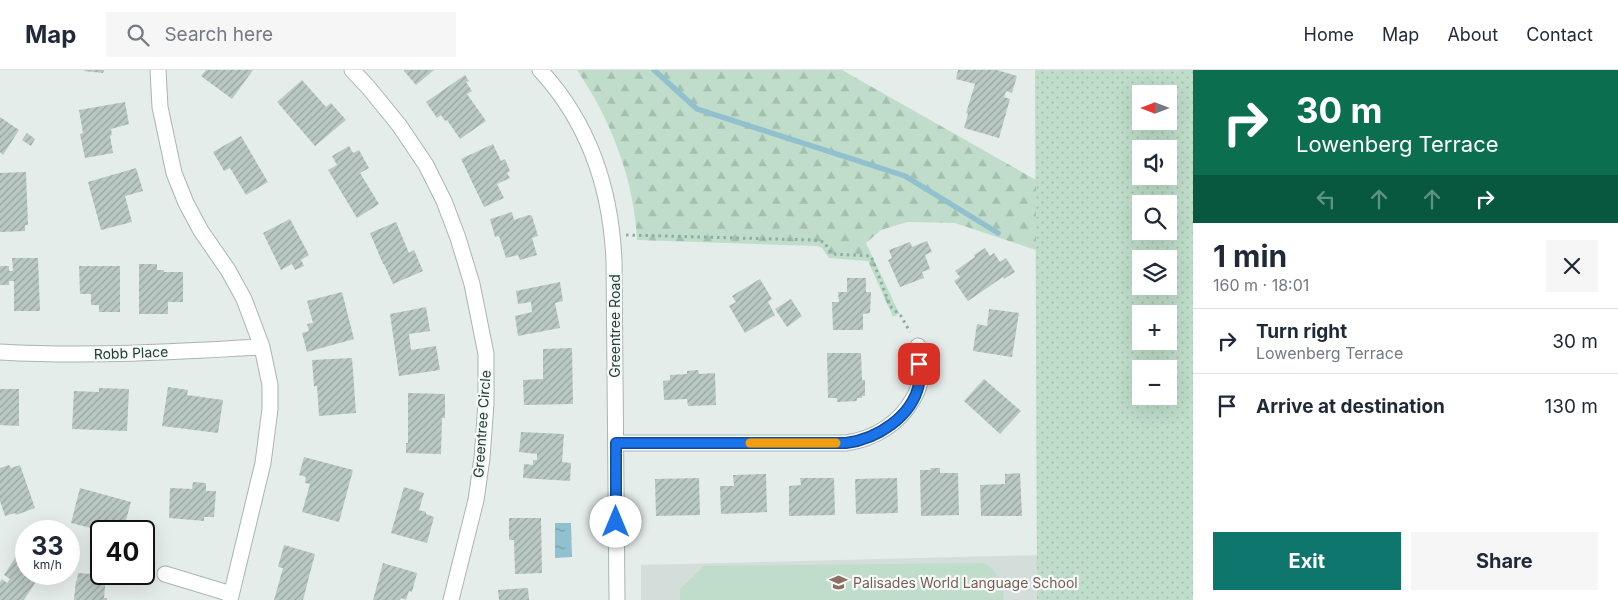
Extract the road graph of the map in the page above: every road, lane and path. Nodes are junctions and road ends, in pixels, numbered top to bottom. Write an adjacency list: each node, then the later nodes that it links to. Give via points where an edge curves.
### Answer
1 (158, 70): 6 (street, via 161,116 174,172 201,231 244,299)
2 (352, 70): 11 (street, Greentree Circle, via 399,125 426,165 444,201 472,284 486,354 482,458 476,500)
3 (540, 70): 4 (street, Greentree Road, via 568,106 590,146 605,191)
4 (613, 235): 5 (path, via 813,240 826,244 832,254 871,256 892,308 901,316); 8 (street, Greentree Road)
5 (918, 346): 8 (street, via 920,382 909,406 884,429 861,441)
6 (262, 348): 7 (street, Robb Place, via 144,354); 10 (street, via 270,385 263,464)
7 (0, 352)
8 (616, 443): 12 (street, Greentree Road)
9 (165, 574): 10 (street)
10 (230, 597)
11 (451, 600)
12 (617, 600)

